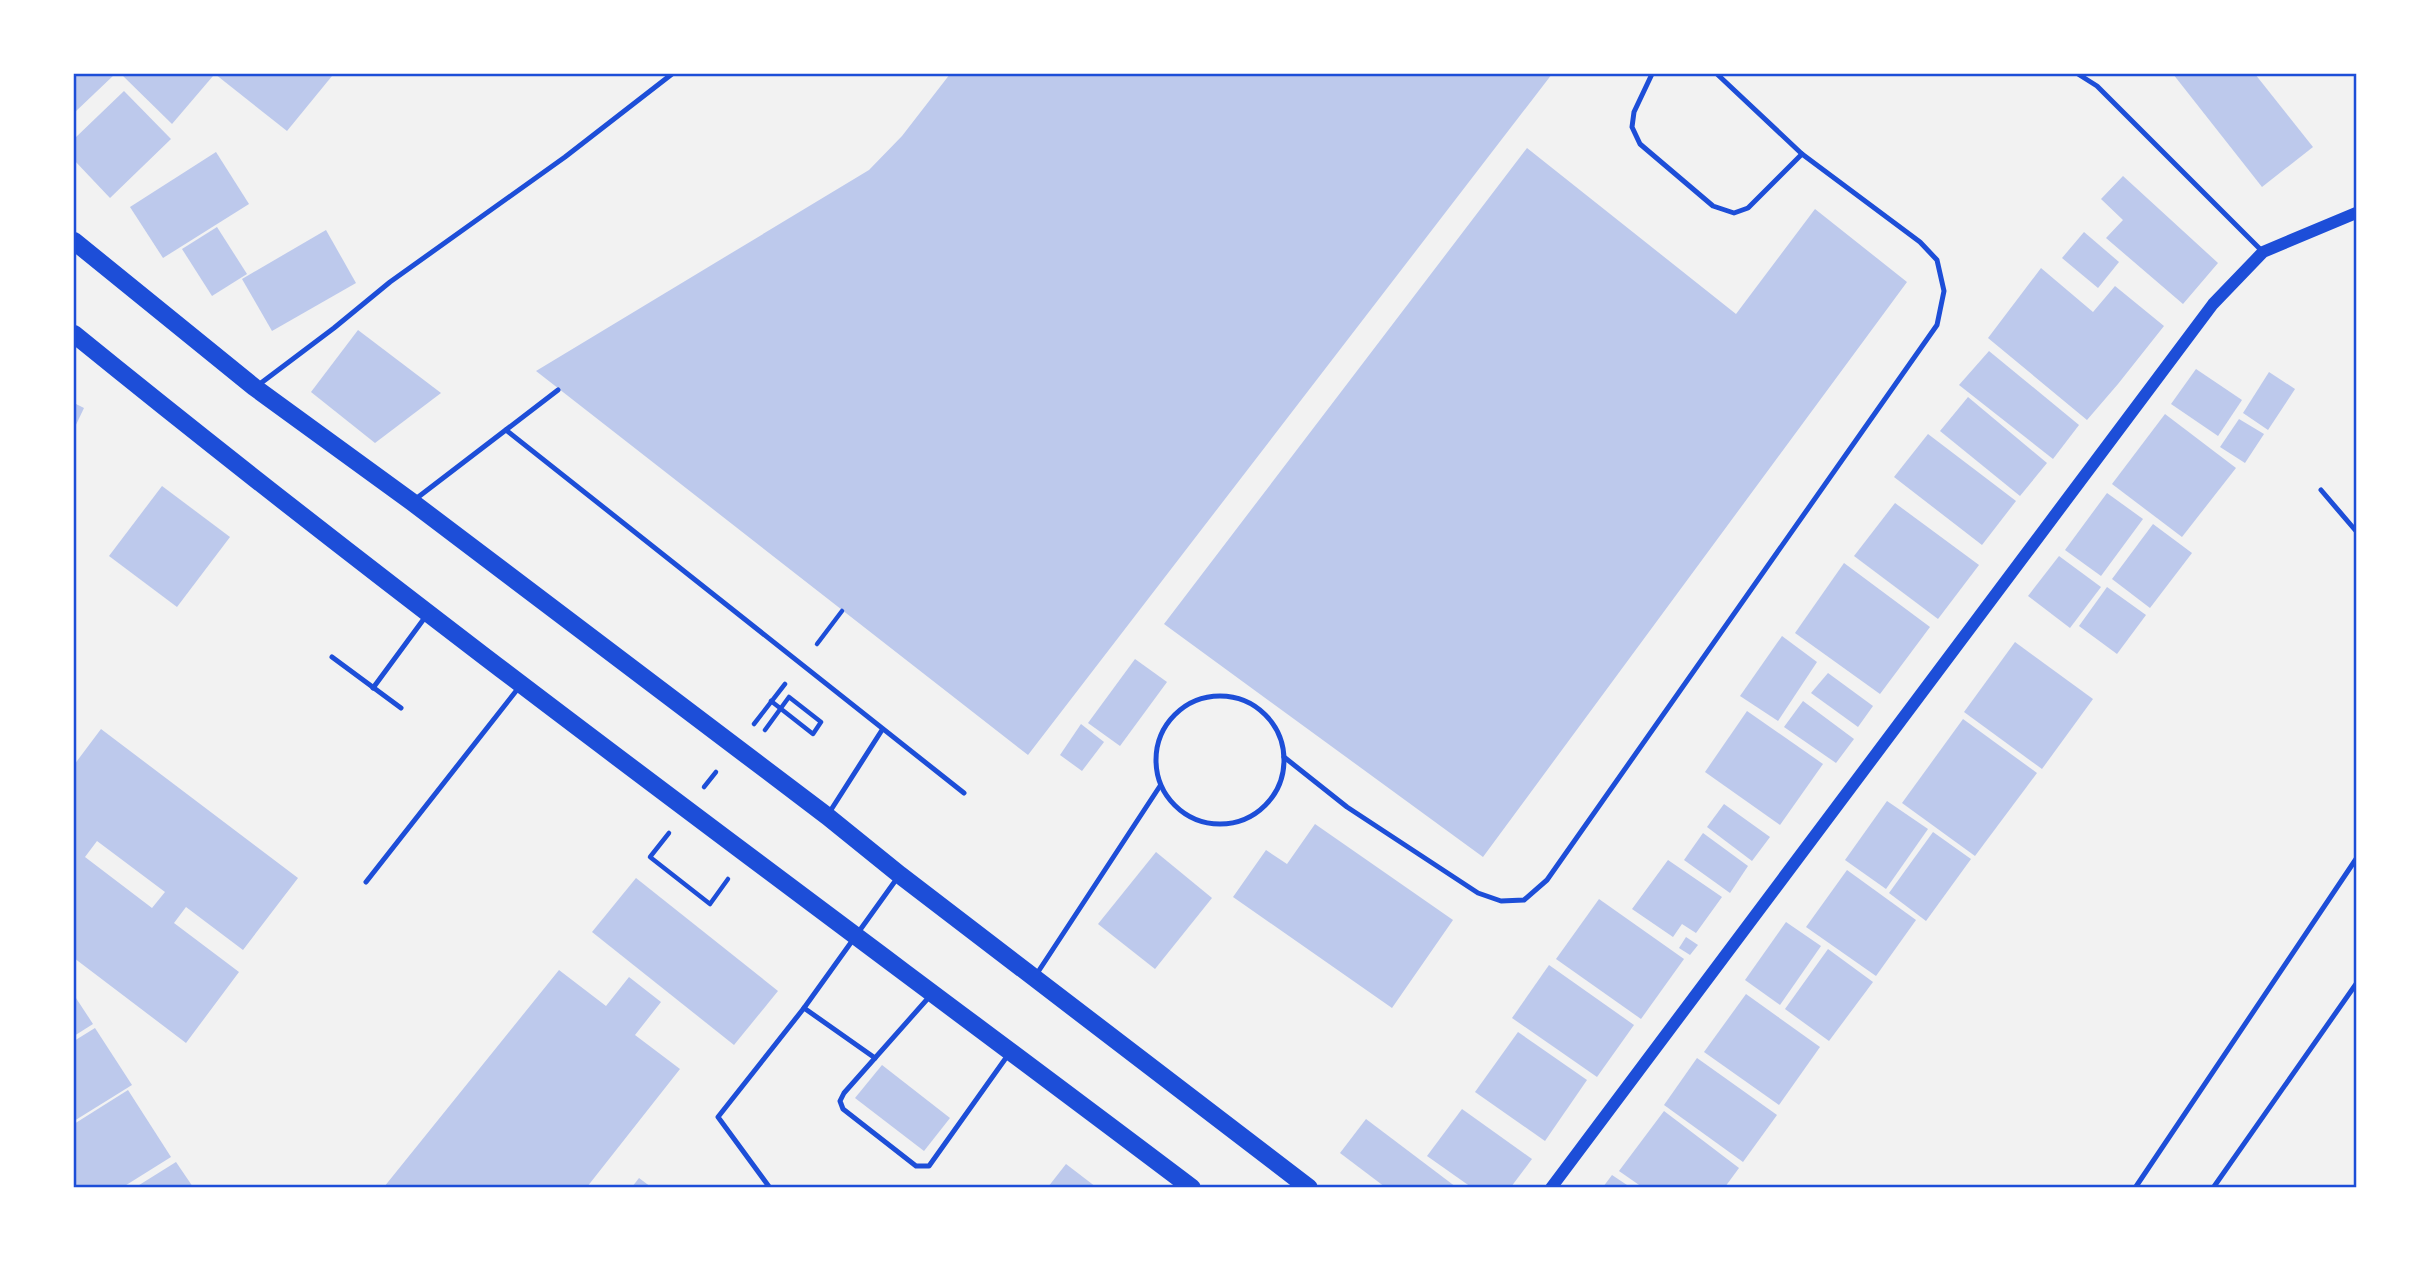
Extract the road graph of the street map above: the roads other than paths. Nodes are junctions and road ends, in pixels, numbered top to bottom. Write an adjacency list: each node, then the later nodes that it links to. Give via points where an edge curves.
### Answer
1 (672, 74): 10 (lane)
2 (1652, 74): 5 (lane, via 1632,127 1640,144 1713,206 1734,213 1748,208)
3 (1717, 74): 5 (lane)
4 (2078, 74): 8 (lane, via 2096,86)
5 (1802, 154): 22 (lane, via 1920,242 1937,260 1944,291 1937,325 1547,880 1524,900 1501,901 1478,893 1347,807)
6 (2357, 213): 8 (street)
7 (74, 241): 10 (main road)
8 (2263, 252): 39 (street, via 2213,303)
9 (74, 334): 16 (main road)
10 (254, 387): 14 (main road)
11 (558, 390): 12 (lane)
12 (506, 430): 14 (lane); 21 (lane)
13 (2321, 490): 15 (lane)
14 (412, 502): 25 (main road)
15 (2357, 531)
16 (428, 614): 18 (main road); 19 (lane)
17 (332, 657): 19 (lane)
18 (521, 684): 28 (lane); 29 (main road)
19 (373, 688): 20 (lane)
20 (401, 708)
21 (882, 730): 24 (lane); 25 (lane)
22 (1284, 757): 23 (lane, via 1282,779 1272,799 1256,814 1235,823 1212,825 1191,818 1173,805); 23 (lane, via 1279,735 1267,716 1227,696 1205,697 1184,706 1167,722 1155,764)
23 (1160, 786): 30 (lane)
24 (964, 793)
25 (827, 816): 27 (main road)
26 (2357, 859): 40 (lane)
27 (900, 875): 29 (lane); 30 (main road)
28 (366, 882)
29 (857, 936): 32 (main road); 33 (lane)
30 (1034, 977): 38 (main road)
31 (2357, 984): 41 (lane)
32 (932, 993): 34 (main road); 35 (lane)
33 (804, 1008): 35 (lane); 36 (lane, via 718,1116)
34 (1011, 1051): 35 (lane, via 929,1166 923,1168 843,1109 844,1093); 37 (main road)
35 (875, 1058)
36 (770, 1188)
37 (1192, 1188)
38 (1309, 1188)
39 (1551, 1188)
40 (2134, 1188)
41 (2213, 1188)

